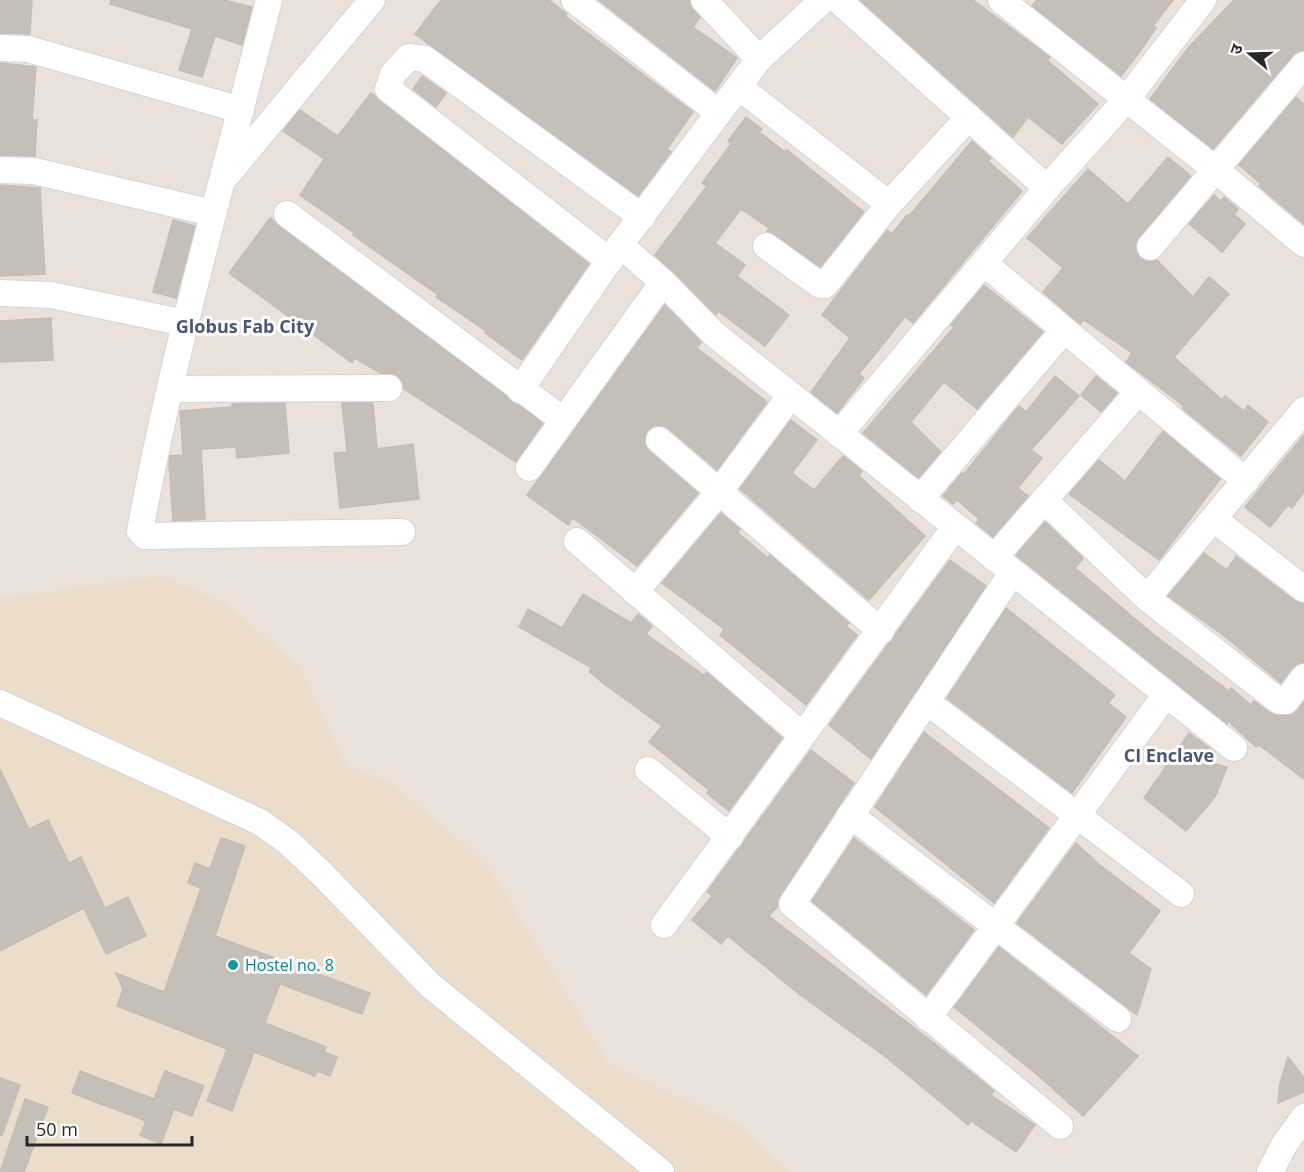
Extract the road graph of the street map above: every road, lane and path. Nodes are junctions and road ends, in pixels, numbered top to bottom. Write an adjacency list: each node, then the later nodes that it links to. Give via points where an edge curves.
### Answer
1 (269, 0): 13 (street)
2 (372, 0): 18 (street)
3 (704, 0): 9 (street)
4 (1203, 0): 12 (street)
5 (578, 1): 14 (street)
6 (825, 1): 9 (street); 15 (street)
7 (1013, 4): 12 (street)
8 (0, 48): 13 (street, via 28,49)
9 (759, 59): 11 (street)
10 (1302, 73): 17 (street)
11 (739, 87): 14 (street); 20 (street)
12 (1126, 100): 17 (street); 19 (street)
13 (241, 110): 18 (street)
14 (719, 113): 23 (street)
15 (969, 117): 19 (street); 20 (street)
16 (0, 170): 21 (street, via 34,171)
17 (1216, 170): 24 (street); 26 (street)
18 (221, 183): 21 (street)
19 (1047, 188): 28 (street)
20 (889, 204): 25 (street, via 822,286)
21 (213, 213): 31 (street)
22 (287, 214): 35 (street)
23 (642, 217): 27 (street); 27 (street, via 425,59 409,57 393,74 388,89)
24 (1304, 244)
25 (766, 246)
26 (1150, 248)
27 (615, 253): 29 (street); 35 (street)
28 (984, 263): 32 (street); 40 (street)
29 (663, 282): 37 (street, via 714,334); 39 (street)
30 (0, 293): 31 (street, via 51,295)
31 (185, 323): 34 (street)
32 (1064, 330): 36 (street); 45 (street)
33 (389, 388): 34 (street)
34 (170, 389): 49 (street, via 159,429 142,534)
35 (520, 390): 39 (street)
36 (1138, 392): 43 (street); 46 (street)
37 (790, 395): 40 (street); 44 (street)
38 (1304, 410): 43 (street)
39 (563, 420): 42 (street)
40 (839, 434): 45 (street)
41 (659, 440): 44 (street)
42 (529, 468)
43 (1246, 481): 47 (street)
44 (719, 492): 53 (street); 55 (street)
45 (920, 499): 48 (street)
46 (1044, 500): 51 (street); 54 (street)
47 (1215, 520): 52 (street); 54 (street)
48 (955, 527): 51 (street); 55 (street)
49 (402, 532)
50 (577, 541): 53 (street)
51 (1003, 566): 57 (street); 58 (street)
52 (1304, 589)
53 (635, 592): 60 (street)
54 (1147, 598): 56 (street, via 1280,701 1286,701)
55 (881, 631): 60 (street)
56 (1304, 677)
57 (1165, 696): 61 (street); 64 (street)
58 (927, 702): 63 (street); 64 (street)
59 (0, 704): 73 (street, via 191,789 279,835 431,987)
60 (802, 735): 65 (street)
61 (1234, 748)
62 (648, 770): 65 (street)
63 (850, 815): 68 (street); 69 (street, via 792,904)
64 (1078, 816): 66 (street); 68 (street)
65 (730, 837): 67 (street)
66 (1181, 894)
67 (664, 925)
68 (996, 927): 69 (street); 70 (street)
69 (928, 1018): 72 (street)
70 (1118, 1019)
71 (1304, 1117): 74 (street)
72 (1060, 1126)
73 (661, 1172)
74 (1270, 1172)

